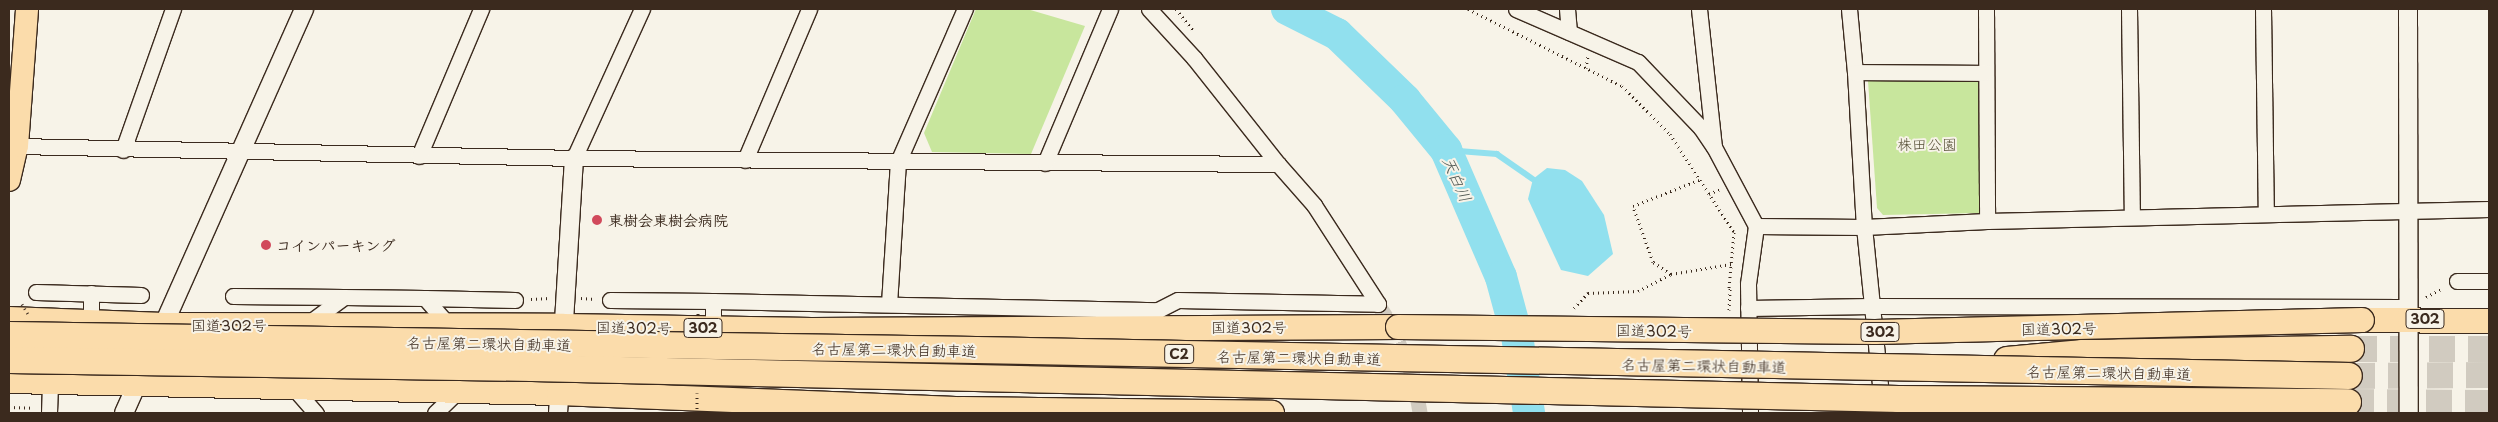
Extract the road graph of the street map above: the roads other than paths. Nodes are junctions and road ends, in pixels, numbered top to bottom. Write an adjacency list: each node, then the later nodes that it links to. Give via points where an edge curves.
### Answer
1 (27, 9): 21 (main road)
2 (173, 9): 23 (street)
3 (304, 9): 24 (street)
4 (482, 9): 25 (street)
5 (642, 9): 26 (street)
6 (809, 9): 27 (street)
7 (965, 9): 28 (street)
8 (1110, 9): 29 (street)
9 (1149, 9): 30 (street, via 1194,58)
10 (1516, 9): 18 (street)
11 (1567, 9): 18 (street)
12 (1699, 9): 22 (street)
13 (1848, 9): 19 (street)
14 (1986, 9): 20 (street)
15 (2129, 9): 35 (street)
16 (2263, 9): 34 (street)
17 (2408, 9): 32 (street)
18 (1569, 32): 22 (street, via 1638,62 1701,128)
19 (1855, 72): 20 (street); 38 (street)
20 (1986, 73): 36 (street)
21 (17, 146): 23 (street); 31 (main road)
22 (1714, 147): 37 (street)
23 (124, 150): 24 (street)
24 (240, 152): 25 (street); 57 (street)
25 (419, 156): 26 (street)
26 (574, 158): 27 (street); 60 (street)
27 (745, 160): 28 (street)
28 (898, 162): 29 (street); 50 (street)
29 (1044, 162): 30 (street)
30 (1278, 164): 50 (street, via 1314,205 1378,304 1178,300 1158,310)
31 (9, 180)
32 (2409, 209): 33 (street); 34 (street); 53 (street)
33 (2489, 209)
34 (2266, 213): 35 (street)
35 (2132, 217): 36 (street)
36 (1987, 221): 38 (street)
37 (1756, 226): 38 (street); 52 (street)
38 (1864, 227): 51 (street)
39 (2457, 281): 40 (street)
40 (2489, 281)
41 (36, 292): 42 (street)
42 (91, 293): 43 (street); 56 (street)
43 (141, 295)
44 (233, 296): 45 (street)
45 (344, 297): 46 (street); 58 (street)
46 (425, 298): 47 (street); 59 (street)
47 (515, 300)
48 (610, 300): 49 (street)
49 (714, 301): 50 (street); 61 (street)
50 (889, 304)
51 (1871, 306): 52 (street); 53 (street); 82 (street)
52 (1748, 308): 81 (street)
53 (2408, 313): 55 (highway, 国道302号 / 302); 61 (highway, 国道302号 / 302, bridge, via 2362,320 1875,332); 84 (street)
54 (9, 319): 56 (highway, 国道302号 / 302)
55 (2489, 321)
56 (91, 322): 57 (highway, 国道302号 / 302)
57 (164, 325): 58 (highway, 国道302号 / 302); 69 (street)
58 (306, 325): 59 (highway, 国道302号 / 302)
59 (449, 326): 60 (highway, 国道302号 / 302)
60 (563, 326): 61 (highway, 国道302号 / 302); 74 (street)
61 (712, 328)
62 (9, 335): 65 (highway, 名古屋第二環状自動車道 / C2, bridge)
63 (2351, 349): 65 (highway, bridge, via 2083,353)
64 (9, 360): 72 (highway, 名古屋第二環状自動車道 / C2, bridge, via 532,368)
65 (1909, 368): 66 (highway, 名古屋第二環状自動車道 / C2, bridge)
66 (2349, 376)
67 (9, 381): 68 (highway)
68 (50, 382): 69 (highway); 76 (street)
69 (137, 384): 70 (highway); 77 (street)
70 (293, 387): 71 (highway); 78 (street)
71 (458, 391): 74 (highway); 79 (street)
72 (1932, 399): 73 (highway, 名古屋第二環状自動車道 / C2, bridge); 83 (highway, bridge)
73 (2348, 402)
74 (559, 403): 75 (highway)
75 (711, 406): 80 (highway)
76 (49, 413)
77 (124, 413)
78 (316, 413)
79 (435, 413)
80 (1272, 413)
81 (1750, 413)
82 (1882, 413)
83 (2101, 413)
84 (2409, 413)

